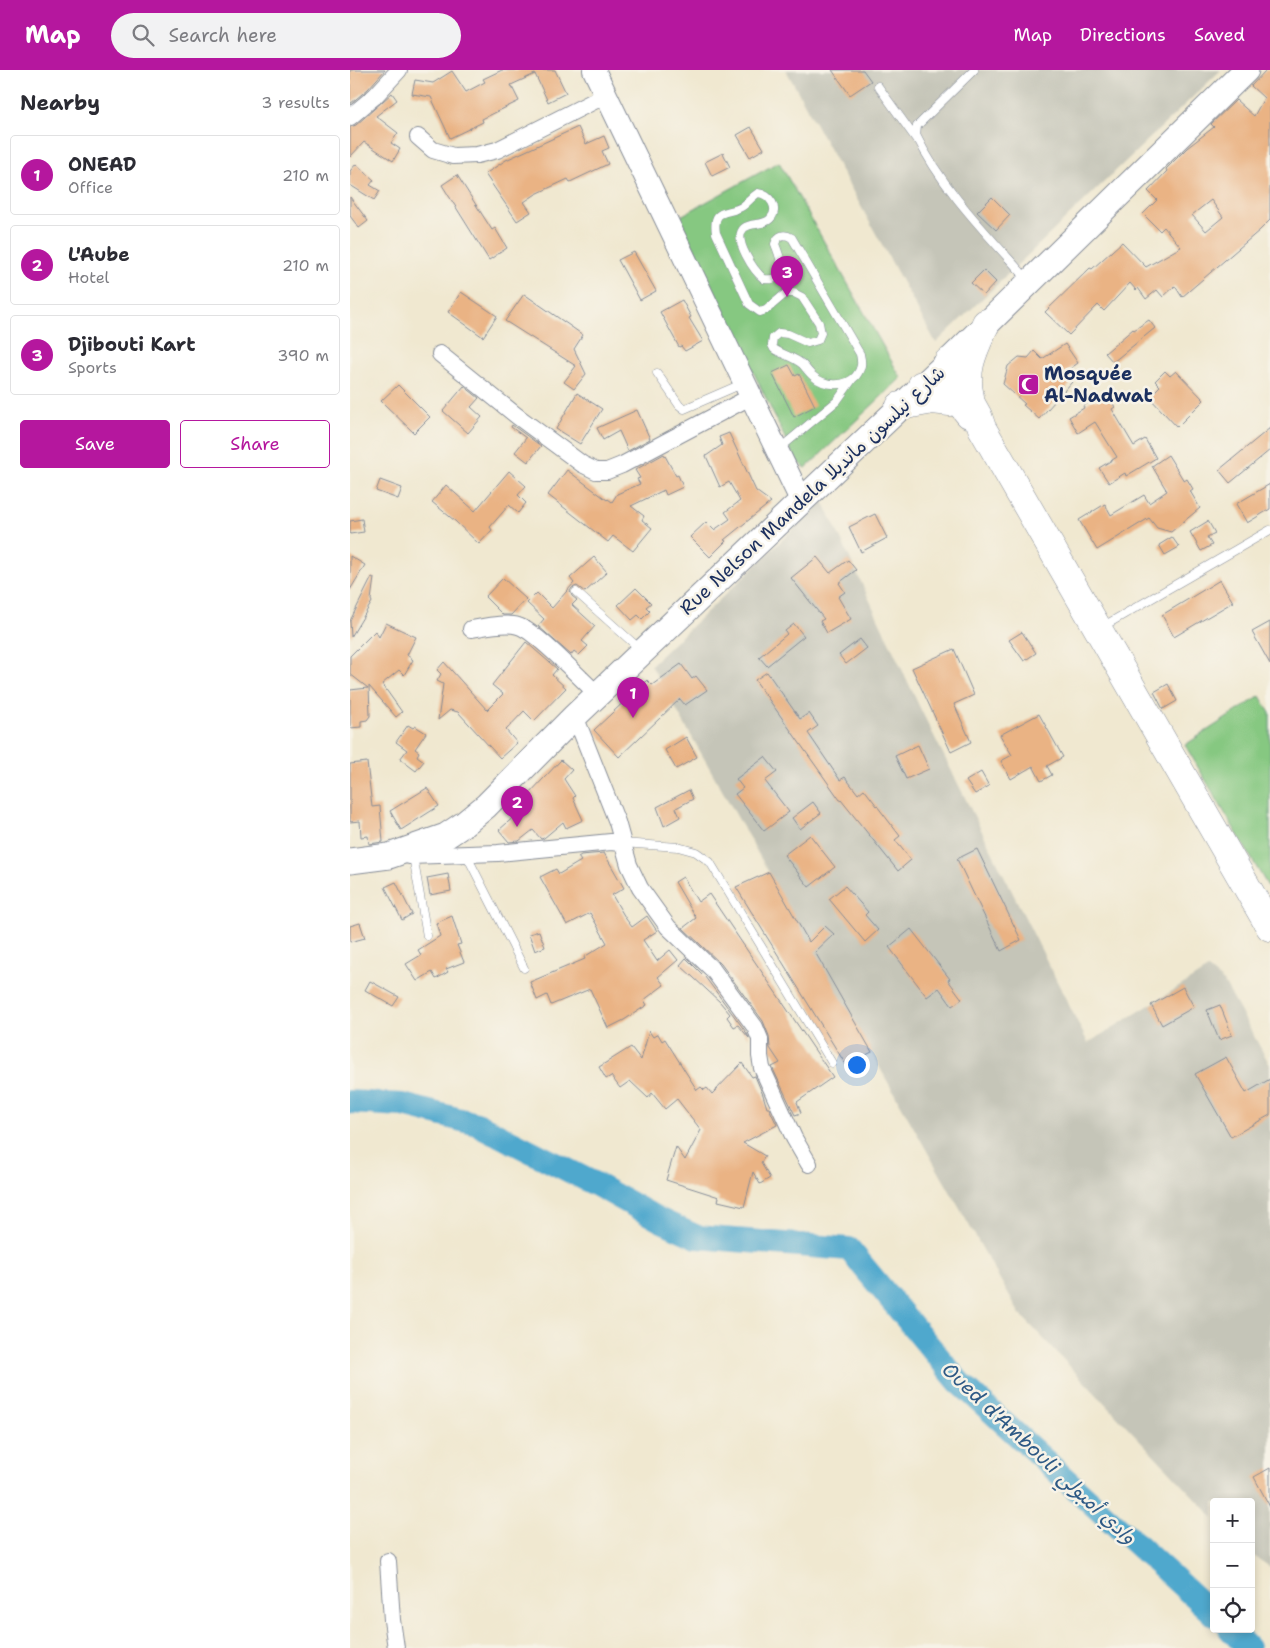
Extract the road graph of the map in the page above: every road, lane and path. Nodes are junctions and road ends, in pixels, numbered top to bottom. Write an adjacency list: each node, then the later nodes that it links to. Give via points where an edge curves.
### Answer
1 (399, 70): 7 (street)
2 (594, 70): 6 (street)
3 (974, 70): 9 (lane, via 917,126)
4 (1246, 70): 10 (main road, Rue Nelson Mandela شارع نيلسون مانديلا)
5 (878, 86): 9 (lane)
6 (606, 95): 8 (street, via 497,150 476,155 453,156 433,150); 17 (street)
7 (350, 117)
8 (418, 137)
9 (920, 144): 10 (lane, via 972,217)
10 (1029, 281): 11 (main road, Rue Nelson Mandela شارع نيلسون مانديلا)
11 (986, 323): 13 (main road, Rue Nelson Mandela شارع نيلسون مانديلا); 19 (highway, via 968,366)
12 (440, 354): 17 (street, via 517,416 596,471 622,465)
13 (948, 362): 16 (main road, Rue Nelson Mandela شارع نيلسون مانديلا); 19 (highway)
14 (657, 372): 17 (lane, via 684,409)
15 (853, 380): 15 (lane, via 860,371 860,354 792,238 782,235 776,239 774,244 782,261 778,277 773,280 764,279 750,263 740,235 749,226 769,219 774,207 771,199 758,193 742,207 720,214 716,219 716,234 749,304 760,312 786,293 794,293 802,297 819,322 821,333 818,340 808,344 779,333 773,338 774,349 802,364 824,383 834,385); 20 (lane, via 837,401)
16 (922, 386): 18 (main road, Rue Nelson Mandela شارع نيلسون مانديلا); 19 (highway, via 951,394)
17 (749, 389): 20 (street)
18 (900, 406): 19 (highway, via 943,400); 21 (main road, Rue Nelson Mandela شارع نيلسون مانديلا)
19 (973, 414): 25 (highway)
20 (778, 450): 21 (street)
21 (802, 500): 26 (main road, Rue Nelson Mandela شارع نيلسون مانديلا)
22 (1270, 530): 25 (lane)
23 (576, 592): 26 (lane)
24 (471, 629): 27 (street, via 523,627)
25 (1098, 629): 33 (highway)
26 (643, 651): 27 (main road, Rue Nelson Mandela شارع نيلسون مانديلا)
27 (598, 695): 28 (main road, Rue Nelson Mandela شارع نيلسون مانديلا)
28 (575, 716): 29 (street, via 617,822); 31 (main road, Rue Nelson Mandela شارع نيلسون مانديلا, via 464,824 446,836)
29 (622, 843): 30 (street); 36 (lane, via 678,847 696,852 710,862); 37 (street, via 640,888 668,927 713,970 755,1027 760,1039 762,1068)
30 (466, 854): 31 (street); 35 (lane)
31 (401, 856): 32 (main road, Rue Nelson Mandela شارع نيلسون مانديلا); 34 (lane)
32 (350, 861)
33 (1270, 926)
34 (427, 936)
35 (524, 968)
36 (832, 1063)
37 (809, 1164)
38 (388, 1561): 39 (street)
39 (396, 1648)

